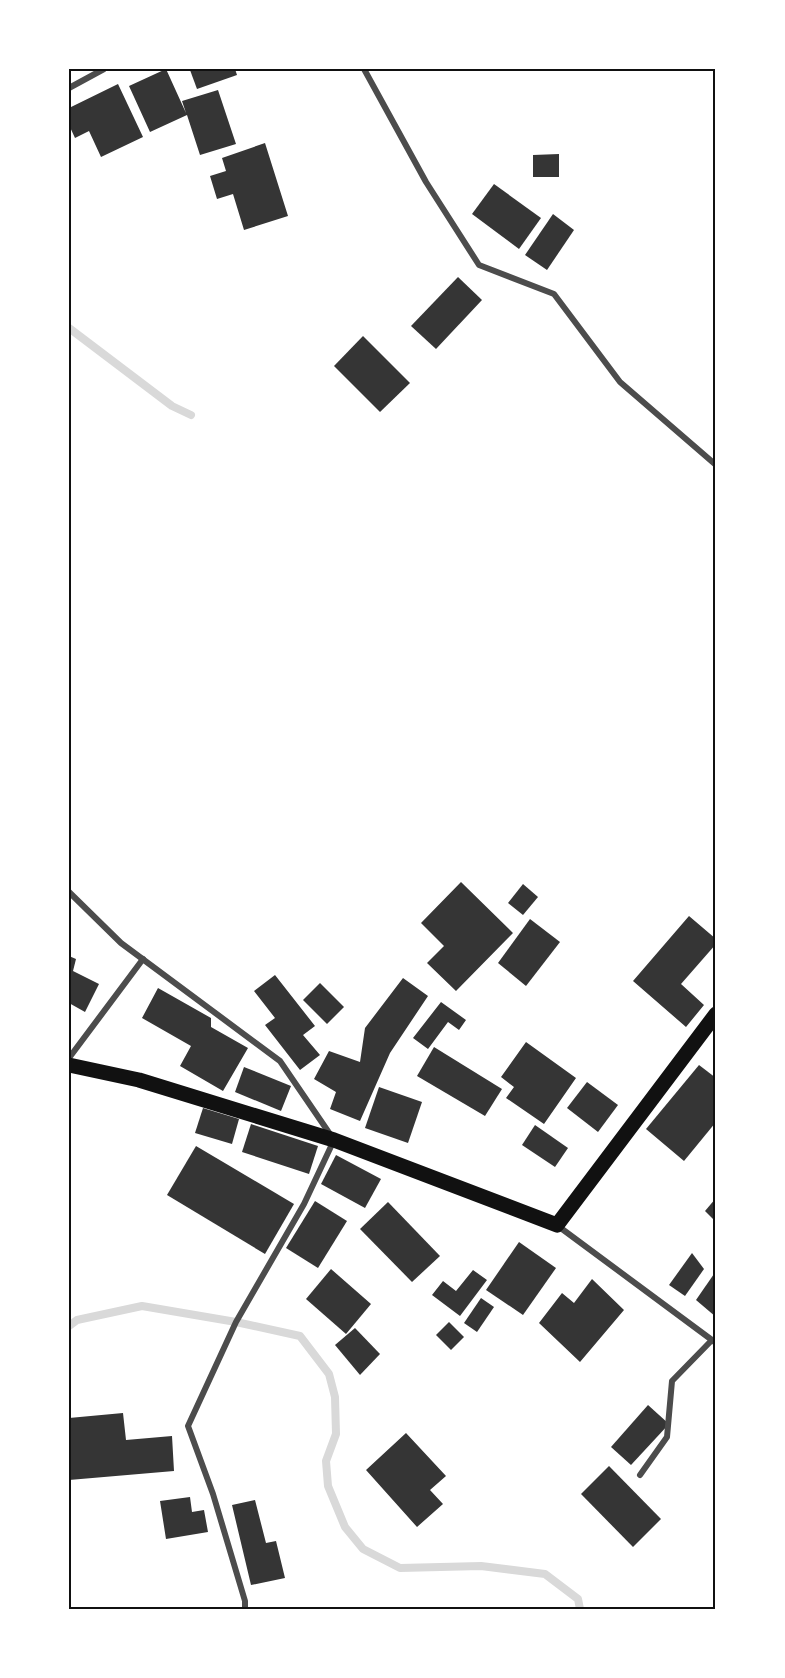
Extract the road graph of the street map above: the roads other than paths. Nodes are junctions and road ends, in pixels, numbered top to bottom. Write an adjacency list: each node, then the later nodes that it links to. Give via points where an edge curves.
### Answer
1 (104, 69): 3 (street)
2 (364, 69): 4 (street, via 426,182 479,266 555,294 620,382)
3 (69, 88)
4 (716, 465)
5 (69, 891): 6 (street, via 121,943)
6 (143, 959): 8 (street); 10 (street, via 280,1061)
7 (716, 1014): 11 (main road)
8 (69, 1058)
9 (69, 1065): 10 (main road, via 140,1080)
10 (334, 1140): 11 (main road); 14 (street, via 304,1204 236,1322 188,1426 213,1494)
11 (557, 1225): 12 (street)
12 (713, 1342): 13 (street, via 672,1381 667,1437)
13 (640, 1475)
14 (245, 1609)

